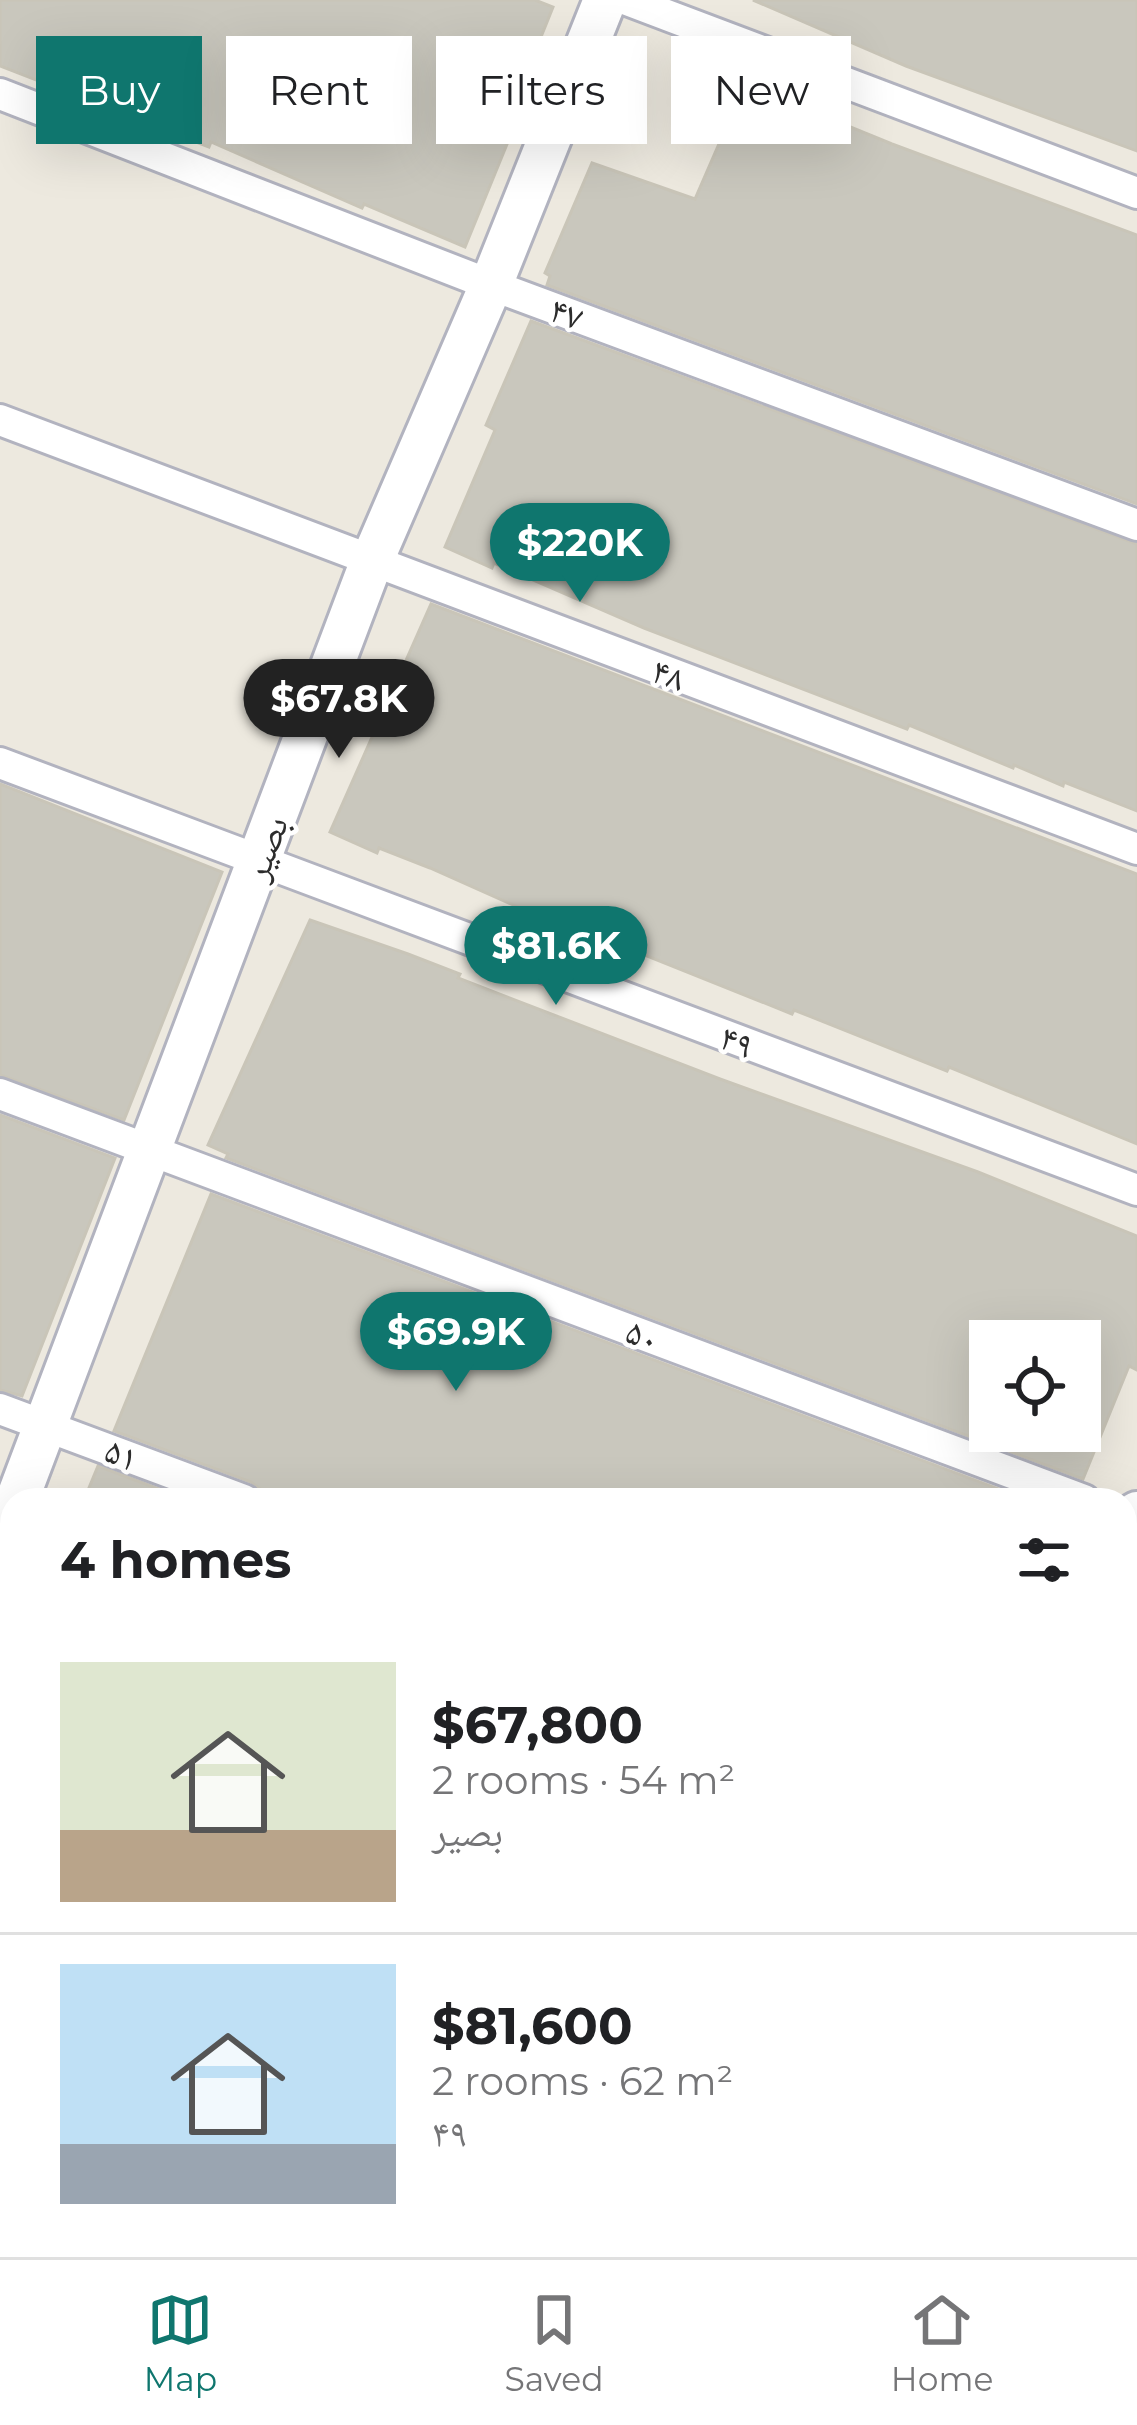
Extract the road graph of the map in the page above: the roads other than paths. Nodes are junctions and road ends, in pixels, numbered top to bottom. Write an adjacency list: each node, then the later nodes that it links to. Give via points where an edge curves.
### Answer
1 (605, 0): 5 (street, بصیر)
2 (627, 0): 4 (street)
3 (0, 94): 5 (street, ۴۷)
4 (1137, 193)
5 (491, 285): 7 (street, ۴۷); 8 (street, بصیر)
6 (0, 420): 8 (street, ۴۸)
7 (1137, 525)
8 (371, 563): 10 (street, ۴۸); 11 (street, بصیر)
9 (0, 763): 11 (street, ۴۹)
10 (1137, 849)
11 (260, 862): 13 (street, بصیر); 14 (street, ۴۹)
12 (0, 1094): 13 (street, ۵۰)
13 (150, 1151): 16 (street, بصیر); 19 (street, ۵۰)
14 (1137, 1190)
15 (0, 1409): 16 (street, ۵۱)
16 (45, 1425): 17 (street, بصیر); 18 (street, ۵۱)
17 (21, 1488)
18 (212, 1488)
19 (1052, 1488)

